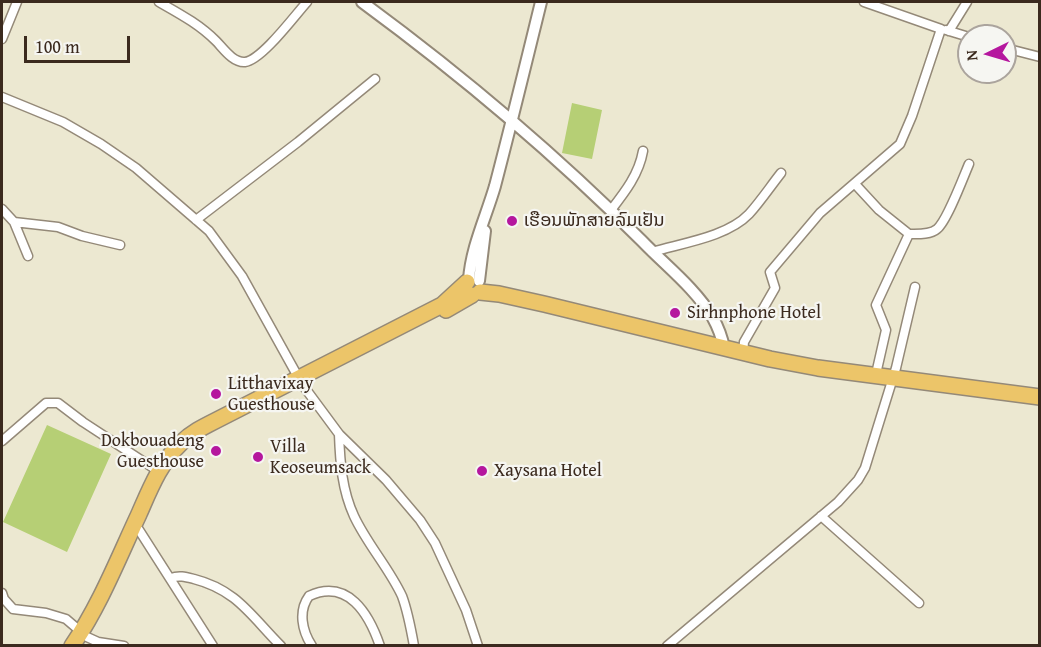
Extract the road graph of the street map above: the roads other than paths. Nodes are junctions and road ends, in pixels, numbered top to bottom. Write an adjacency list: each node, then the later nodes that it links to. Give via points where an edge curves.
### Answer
1 (17, 2): 10 (street)
2 (159, 2): 3 (street, via 194,21 233,59 246,62 262,52)
3 (307, 2)
4 (362, 2): 15 (street)
5 (541, 2): 15 (street)
6 (870, 2): 8 (street)
7 (967, 2): 8 (street)
8 (945, 30): 9 (street); 19 (street, via 904,137)
9 (957, 34)
10 (2, 39)
11 (1017, 51): 12 (street)
12 (1040, 57)
13 (375, 79): 22 (street)
14 (2, 97): 22 (street, via 63,122 101,144 136,168)
15 (512, 122): 21 (street); 28 (street, via 479,234)
16 (644, 151): 21 (street, via 629,187)
17 (969, 164): 24 (street, via 938,228)
18 (781, 173): 26 (street, via 747,216 731,226 717,234)
19 (855, 184): 24 (street); 31 (street, via 820,213 770,272 775,288)
20 (2, 208): 23 (street)
21 (611, 210): 26 (street)
22 (196, 220): 34 (street, via 209,231 242,276)
23 (14, 222): 25 (street, via 58,227); 27 (street)
24 (909, 234): 32 (street, via 876,305 886,330)
25 (120, 245)
26 (652, 252): 30 (street, via 713,318)
27 (28, 256)
28 (475, 285): 30 (highway, via 505,284 523,293); 34 (highway, via 443,308)
29 (915, 287): 33 (street)
30 (723, 343): 31 (highway)
31 (744, 347): 32 (highway)
32 (877, 370): 33 (highway)
33 (894, 372): 35 (highway); 36 (highway); 40 (street, via 865,468 851,489)
34 (300, 381): 37 (street); 39 (highway, via 199,438)
35 (1040, 386)
36 (1040, 397)
37 (339, 434): 52 (street, via 345,494 354,517 401,594); 53 (street, via 420,520 466,609)
38 (2, 441): 39 (street, via 46,403 58,403)
39 (162, 473): 41 (highway)
40 (821, 516): 44 (street); 54 (street)
41 (136, 528): 42 (street); 45 (highway, via 119,578)
42 (171, 578): 48 (street); 49 (street, via 198,580 229,594 244,604)
43 (2, 593): 45 (street, via 13,609 66,620)
44 (919, 603)
45 (83, 638): 46 (highway); 47 (street)
46 (72, 645)
47 (124, 645)
48 (213, 645)
49 (281, 645)
50 (312, 645): 51 (street, via 305,632 303,603 309,596 325,592 345,596 361,606)
51 (380, 645)
52 (414, 645)
53 (478, 645)
54 (667, 645)

